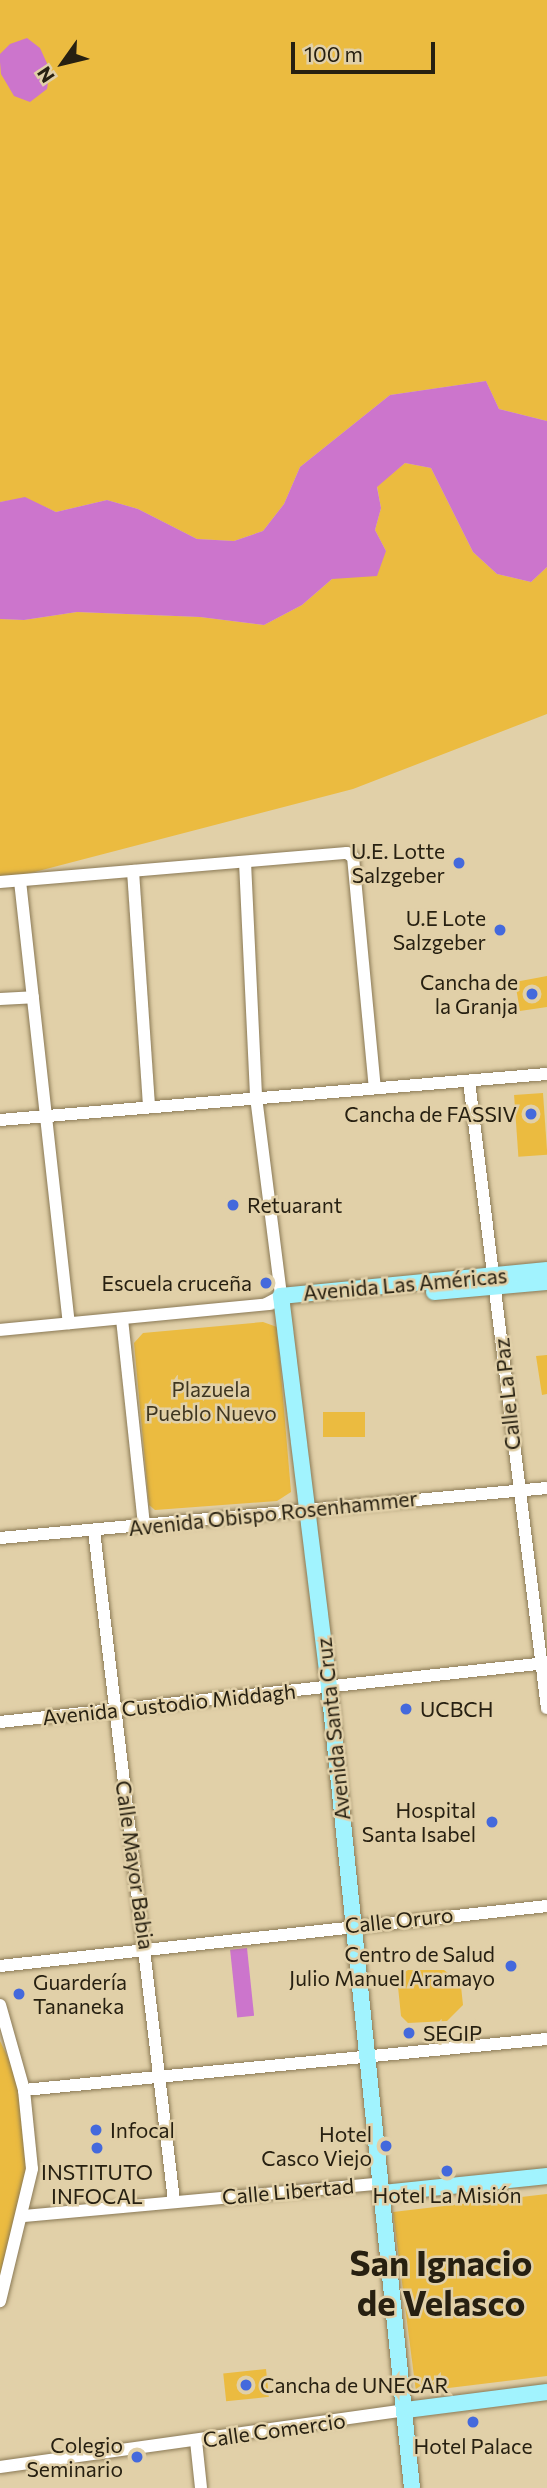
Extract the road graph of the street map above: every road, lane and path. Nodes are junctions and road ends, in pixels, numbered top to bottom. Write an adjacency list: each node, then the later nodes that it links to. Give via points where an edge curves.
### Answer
1 (245, 862): 2 (street); 9 (street, via 353,857); 10 (street, Avenida Santa Cruz)
2 (133, 871): 3 (street); 11 (street)
3 (20, 881): 4 (street); 5 (street)
4 (0, 882)
5 (33, 997): 6 (street); 12 (street)
6 (0, 999)
7 (547, 1074): 8 (street)
8 (470, 1081): 9 (street); 15 (street, Calle La Paz)
9 (375, 1088): 10 (street)
10 (256, 1097): 11 (street); 17 (street, Avenida Santa Cruz)
11 (149, 1106): 12 (street)
12 (46, 1115): 13 (street); 19 (street)
13 (0, 1119)
14 (547, 1270): 15 (main road, Avenida Las Américas)
15 (495, 1281): 16 (main road, Avenida Las Américas); 17 (main road, Avenida Las Américas); 22 (street, Calle La Paz)
16 (547, 1282)
17 (276, 1301): 18 (street, Avenida Las Américas); 23 (main road, Avenida Santa Cruz)
18 (122, 1319): 19 (street, Avenida Las Américas); 24 (street)
19 (69, 1323): 20 (street, Avenida Las Américas)
20 (0, 1329)
21 (547, 1488): 22 (street, Avenida Obispo Rosenhammer)
22 (517, 1491): 23 (street, Avenida Obispo Rosenhammer); 27 (street, Calle La Paz)
23 (308, 1507): 24 (street, Avenida Obispo Rosenhammer); 28 (main road, Avenida Santa Cruz)
24 (144, 1525): 25 (street, Avenida Obispo Rosenhammer)
25 (94, 1531): 26 (street, Avenida Obispo Rosenhammer); 30 (street, Calle Mayor Babia)
26 (0, 1538)
27 (544, 1663): 28 (street, Avenida Custodio Middagh); 29 (street, Calle La Paz)
28 (329, 1687): 30 (street, Avenida Custodio Middagh); 33 (main road, Avenida Santa Cruz)
29 (547, 1708)
30 (114, 1709): 31 (street, Avenida Custodio Middagh); 34 (street, Calle Mayor Babia)
31 (0, 1722)
32 (547, 1906): 33 (street, Calle Oruro)
33 (354, 1925): 34 (street, Calle Oruro); 38 (main road, Avenida Santa Cruz)
34 (147, 1948): 35 (street, Calle Oruro); 39 (street, Calle Mayor Babia)
35 (0, 1966)
36 (0, 2005): 40 (street)
37 (547, 2039): 38 (street)
38 (368, 2056): 39 (street); 42 (main road, Avenida Santa Cruz)
39 (158, 2076): 40 (street); 43 (street, Calle Mayor Babia)
40 (24, 2090): 44 (street, via 32,2169)
41 (547, 2176): 42 (main road, Calle Libertad)
42 (383, 2193): 43 (street, Calle Libertad, via 375,2184); 47 (main road, Avenida Santa Cruz)
43 (174, 2201): 44 (street, Calle Libertad)
44 (24, 2216): 45 (street)
45 (0, 2301)
46 (547, 2392): 47 (main road, Calle Comercio)
47 (406, 2410): 48 (street, Calle Comercio); 51 (main road, Avenida Santa Cruz)
48 (196, 2441): 49 (street, Calle Comercio); 50 (street)
49 (0, 2467)
50 (201, 2488)
51 (412, 2488)

